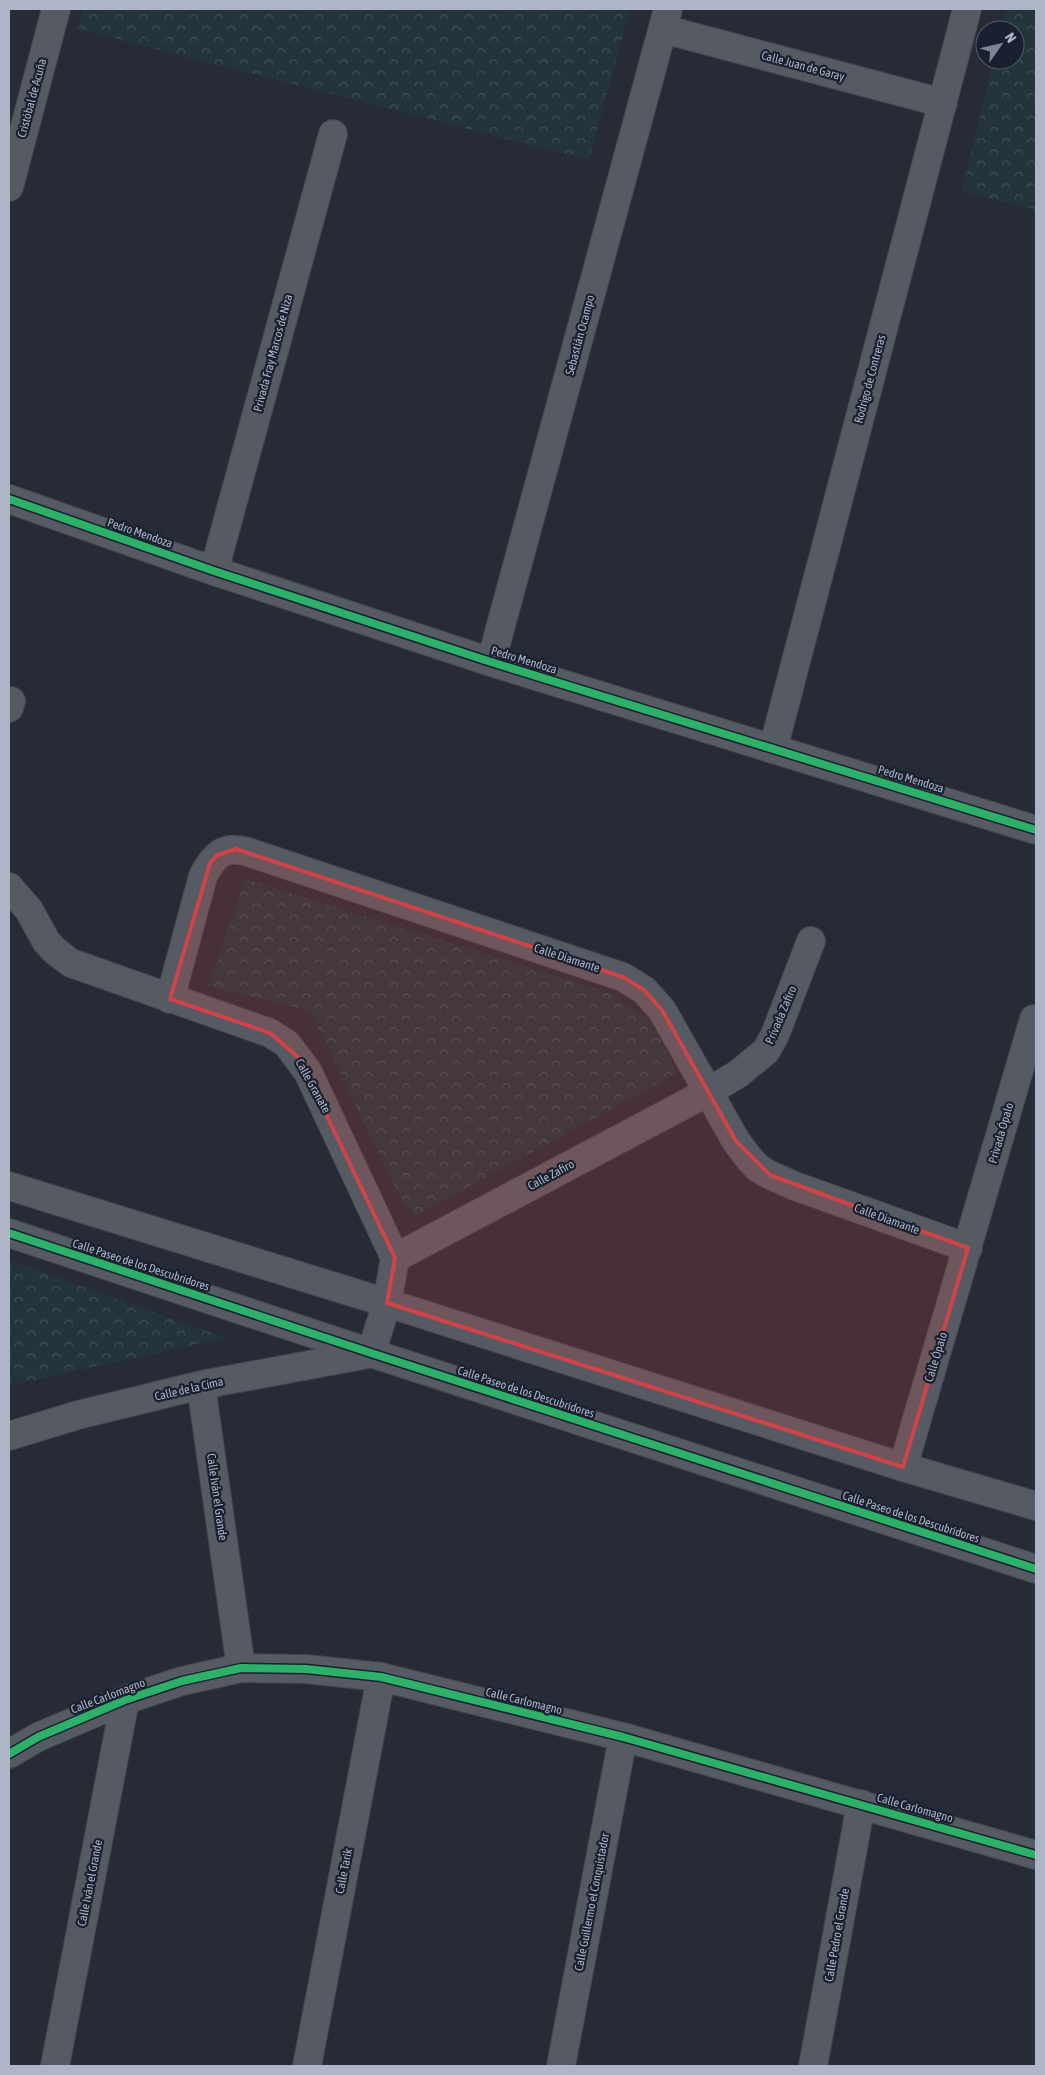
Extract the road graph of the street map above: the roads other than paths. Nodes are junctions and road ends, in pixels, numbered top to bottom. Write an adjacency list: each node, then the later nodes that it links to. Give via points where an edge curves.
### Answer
1 (56, 9): 6 (street, Cristóbal de Acuña)
2 (967, 9): 4 (street, Rodrigo de Contreras)
3 (666, 19): 4 (street, Calle Juan de Garay); 9 (street, Sebastián Ocampo)
4 (943, 103): 10 (street, Rodrigo de Contreras)
5 (332, 134): 8 (street, Privada Fray Marcos de Niza)
6 (9, 187)
7 (9, 499): 8 (street, Pedro Mendoza)
8 (214, 571): 9 (street, Pedro Mendoza)
9 (491, 662): 10 (street, Pedro Mendoza)
10 (773, 749): 11 (street, Pedro Mendoza)
11 (1036, 830)
12 (9, 887): 14 (street, Calle Granate, via 28,910 46,941 71,963)
13 (811, 941): 16 (street, Privada Zafiro, via 766,1051 738,1074)
14 (170, 999): 16 (street, Calle Diamante, via 203,876 217,855 236,849 623,977 644,990 662,1010); 20 (street, Calle Granate, via 270,1033 299,1058 315,1085)
15 (1034, 1019): 19 (street, Privada Ópalo)
16 (708, 1092): 19 (street, Calle Diamante, via 736,1141 758,1168 795,1186); 20 (street, Calle Zafiro)
17 (9, 1186): 21 (street)
18 (9, 1233): 22 (street, Calle Paseo de los Descubridores)
19 (968, 1248): 25 (street, Calle Ópalo)
20 (395, 1258): 21 (street)
21 (387, 1303): 22 (street); 25 (street)
22 (371, 1354): 23 (street, Calle de la Cima); 27 (street, Calle Paseo de los Descubridores)
23 (201, 1385): 24 (street, Calle de la Cima); 28 (street, Calle Iván el Grande)
24 (10, 1434)
25 (903, 1467): 26 (street)
26 (1036, 1506)
27 (1036, 1569)
28 (241, 1668): 29 (street, Calle Carlomagno, via 306,1669); 30 (street, Calle Carlomagno, via 182,1681)
29 (381, 1677): 31 (street, Calle Carlomagno); 36 (street, Calle Tarik)
30 (125, 1700): 32 (street, Calle Carlomagno, via 38,1737); 35 (street, Calle Iván el Grande)
31 (622, 1737): 33 (street, Calle Carlomagno); 37 (street, Calle Guillermo el Conquistador)
32 (9, 1754)
33 (861, 1804): 34 (street, Calle Carlomagno); 38 (street, Calle Pedro el Grande)
34 (1036, 1854)
35 (55, 2066)
36 (307, 2066)
37 (561, 2066)
38 (814, 2066)

